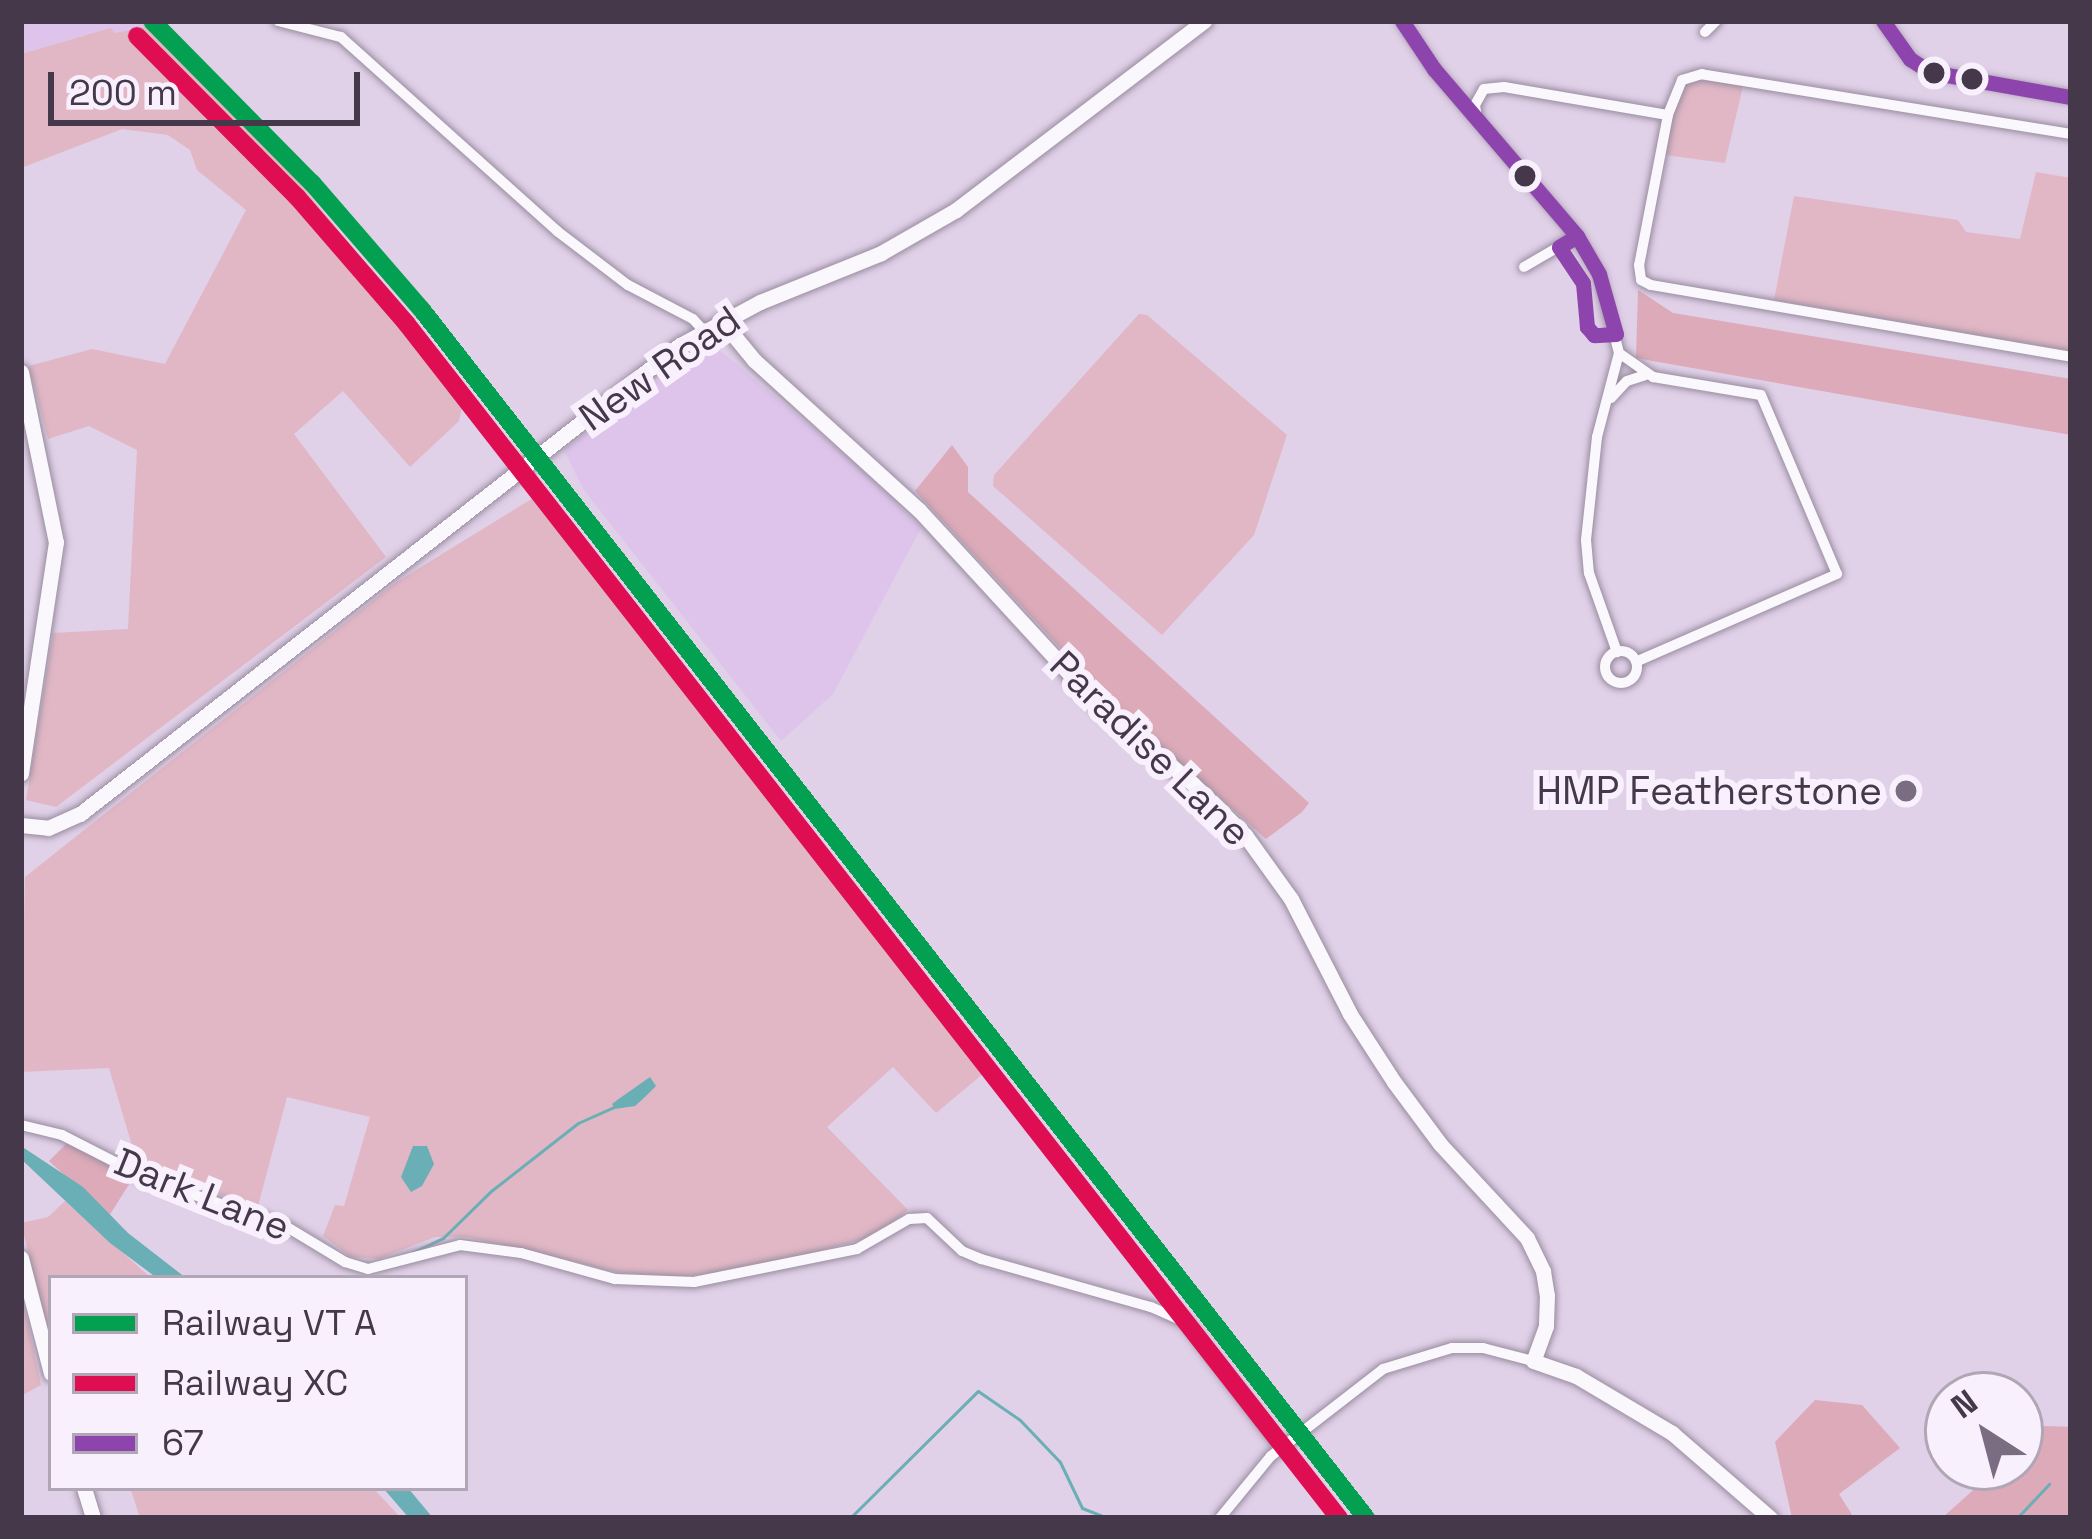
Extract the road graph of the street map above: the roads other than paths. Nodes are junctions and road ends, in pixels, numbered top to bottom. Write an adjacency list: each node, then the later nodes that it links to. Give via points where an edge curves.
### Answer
1 (278, 21): 14 (street, via 341,37 557,231)
2 (1204, 21): 13 (street, New Road, via 943,219 881,254)
3 (1402, 21): 9 (street)
4 (1716, 21): 6 (street)
5 (1883, 21): 7 (street, via 1910,59 1930,71)
6 (1706, 32)
7 (2071, 98)
8 (1668, 115): 9 (street, via 1504,87 1484,89); 10 (street, via 1682,80 1702,74); 16 (street, via 1641,280)
9 (1477, 122): 11 (street)
10 (2071, 134)
11 (1577, 236): 12 (street); 15 (street, via 1599,274)
12 (1524, 267)
13 (722, 320): 14 (street, New Road); 26 (street, Paradise Lane, via 754,360 919,510 1098,705 1245,836 1291,899 1394,1082 1527,1238 1547,1295)
14 (703, 330): 23 (street, New Road, via 80,814 48,828)
15 (1619, 353): 18 (street); 19 (street)
16 (2071, 357)
17 (21, 371): 22 (street, via 56,542)
18 (1645, 374): 19 (street); 21 (street, via 1761,395 1837,574)
19 (1609, 401): 20 (street, via 1586,540)
20 (1617, 652): 21 (street); 21 (street, via 1605,667 1613,681 1632,678)
21 (1636, 662)
22 (21, 773)
23 (21, 825)
24 (21, 1125): 28 (street, Dark Lane, via 287,1227 368,1269 460,1245 615,1279 694,1282 857,1249 927,1218 981,1259 1185,1322)
25 (21, 1258): 27 (street)
26 (1534, 1361): 28 (street, via 1483,1348 1412,1356 1358,1385); 30 (street, via 1576,1376 1672,1433)
27 (48, 1362)
28 (1281, 1448): 29 (street)
29 (1220, 1518)
30 (1770, 1518)

